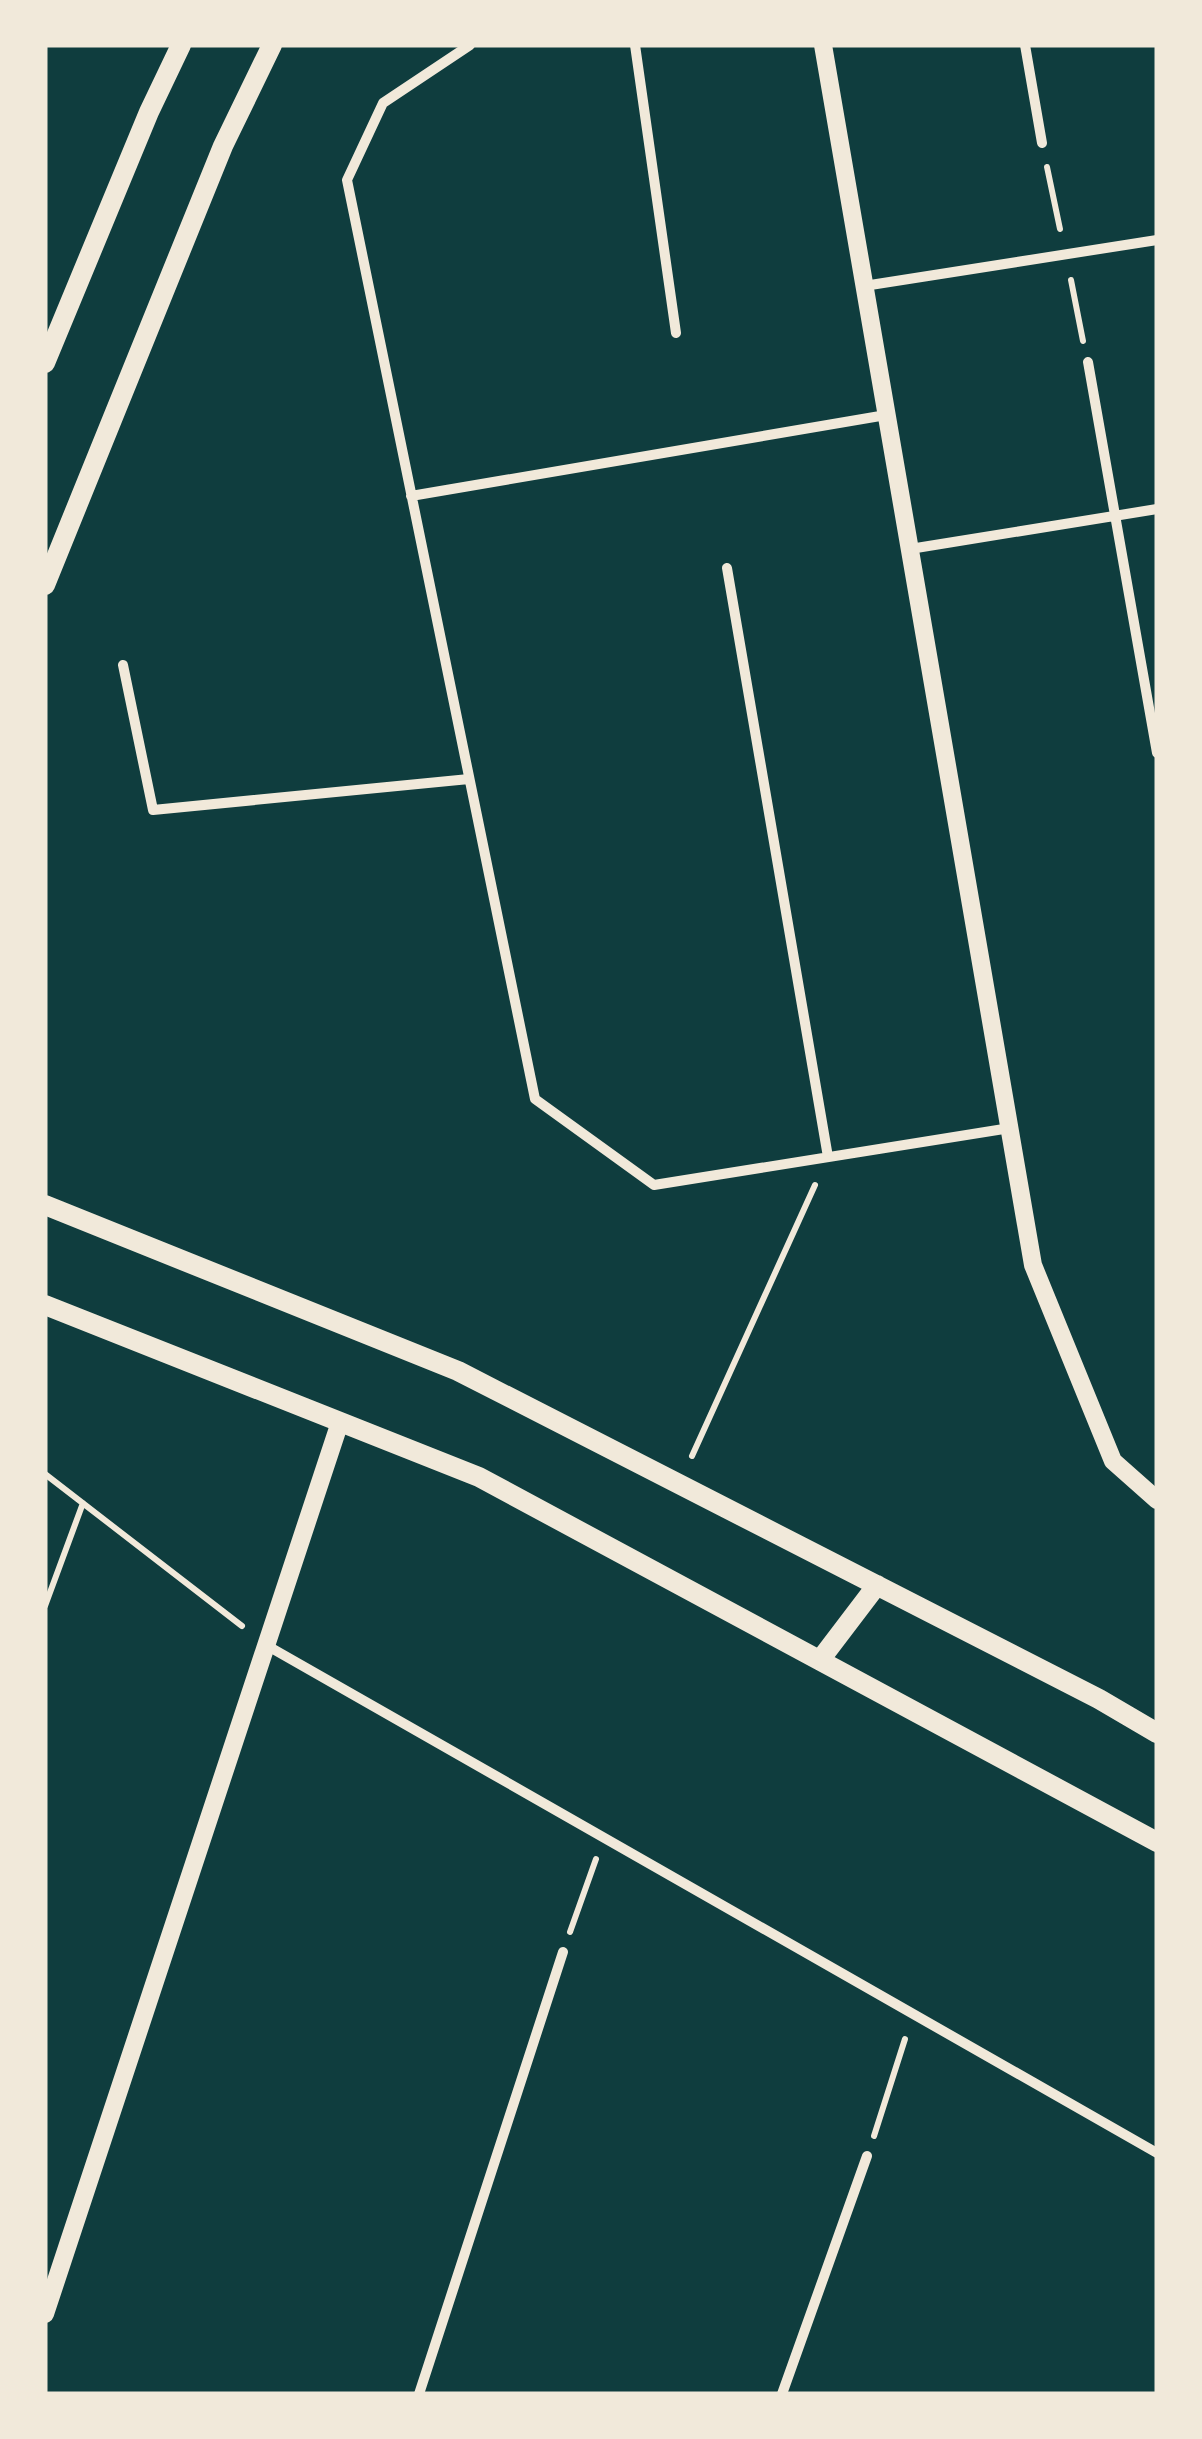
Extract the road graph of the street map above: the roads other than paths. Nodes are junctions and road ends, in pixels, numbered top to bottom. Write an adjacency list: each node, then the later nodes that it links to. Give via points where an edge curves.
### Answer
1 (180, 45): 12 (main road)
2 (272, 45): 19 (main road, via 224,146)
3 (470, 45): 14 (street, via 383,102 347,180)
4 (635, 45): 10 (street)
5 (822, 45): 9 (street)
6 (1025, 45): 7 (street)
7 (1042, 143)
8 (1157, 240): 9 (street)
9 (864, 286): 13 (street)
10 (676, 334)
11 (1088, 362): 16 (street)
12 (45, 363)
13 (886, 415): 14 (street); 17 (street)
14 (412, 496): 22 (street)
15 (1157, 509): 16 (street)
16 (1115, 516): 17 (street); 21 (street)
17 (910, 549): 23 (street)
18 (727, 568): 24 (street)
19 (45, 585)
20 (124, 664): 22 (street, via 153,810)
21 (1157, 753)
22 (469, 779): 24 (street, via 534,1099 654,1185)
23 (1010, 1128): 24 (street); 28 (street, via 1034,1265 1113,1461)
24 (828, 1158)
25 (45, 1205): 29 (main road, via 458,1370)
26 (45, 1305): 27 (main road)
27 (340, 1422): 30 (street); 31 (main road, via 478,1477)
28 (1157, 1500)
29 (877, 1585): 31 (main road); 32 (main road)
30 (266, 1645): 35 (street); 37 (street)
31 (820, 1660): 33 (main road)
32 (1157, 1734)
33 (1157, 1842)
34 (563, 1952): 38 (street)
35 (1157, 2153)
36 (867, 2156): 39 (street)
37 (45, 2312)
38 (419, 2394)
39 (782, 2394)

